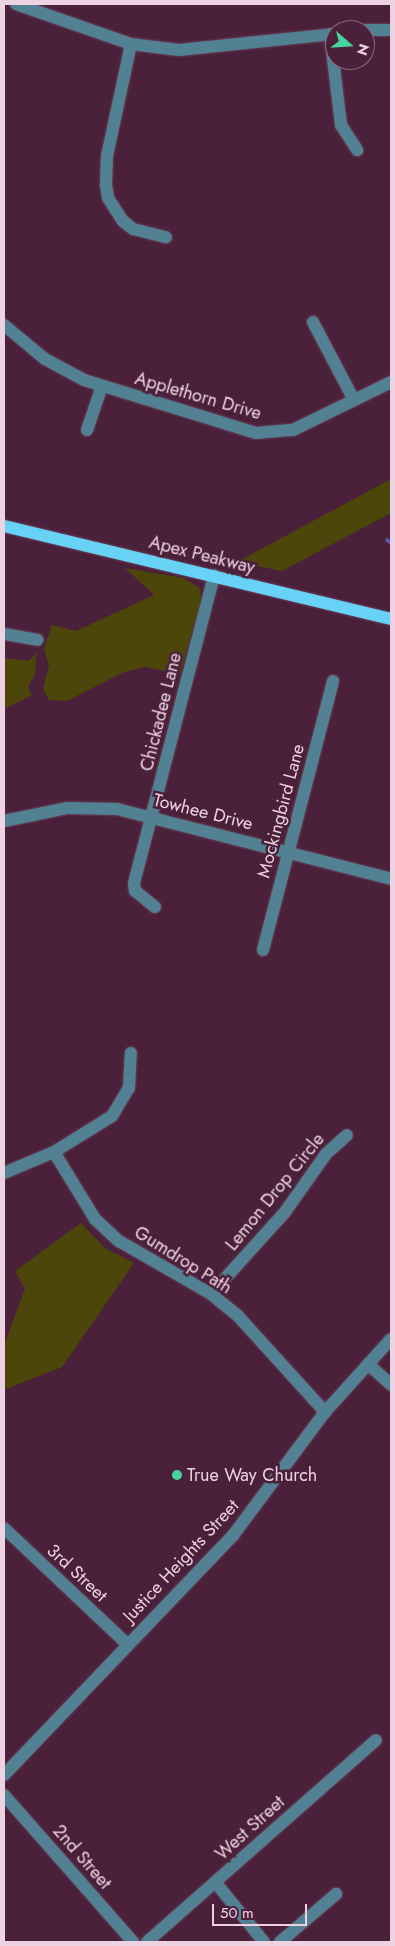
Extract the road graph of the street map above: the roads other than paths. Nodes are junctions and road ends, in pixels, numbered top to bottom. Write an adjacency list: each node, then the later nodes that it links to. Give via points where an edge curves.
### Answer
1 (16, 4): 5 (street)
2 (375, 30): 3 (street)
3 (391, 30)
4 (325, 35): 5 (street, via 215,49)
5 (131, 44): 8 (street, via 107,156 108,198 123,221 133,229)
6 (336, 70): 7 (street, via 341,125)
7 (357, 150)
8 (166, 237)
9 (313, 322): 13 (street)
10 (4, 325): 12 (street, Applethorn Drive, via 57,367)
11 (391, 382): 13 (street, Applethorn Drive)
12 (102, 386): 13 (street, Applethorn Drive, via 256,434 293,430); 14 (street)
13 (354, 400)
14 (86, 430)
15 (4, 526): 16 (main road, Apex Peakway)
16 (214, 575): 17 (main road, Apex Peakway); 21 (street, Chickadee Lane)
17 (391, 619)
18 (4, 634): 19 (street)
19 (37, 640)
20 (333, 680): 23 (street, Mockingbird Lane)
21 (152, 816): 22 (street, Towhee Drive, via 93,807); 23 (street, Towhee Drive); 25 (street, Chickadee Lane, via 134,883 135,891)
22 (4, 821)
23 (289, 852): 24 (street, Towhee Drive); 26 (street, Mockingbird Lane)
24 (391, 879)
25 (155, 907)
26 (263, 950)
27 (131, 1053): 29 (street, via 132,1079 119,1107 93,1130)
28 (347, 1135): 31 (street, Lemon Drop Circle, via 326,1154 285,1212)
29 (54, 1152): 30 (street); 31 (street, Gumdrop Path, via 87,1210 111,1234)
30 (4, 1173)
31 (211, 1294): 35 (street, Gumdrop Path, via 267,1346)
32 (391, 1339): 33 (street, Justice Heights Street)
33 (368, 1364): 34 (street); 35 (street, Justice Heights Street)
34 (391, 1385)
35 (325, 1412): 37 (street, Justice Heights Street, via 234,1534)
36 (4, 1528): 37 (street, 3rd Street)
37 (127, 1644): 39 (street, Justice Heights Street)
38 (376, 1740): 41 (street, West Street)
39 (4, 1775)
40 (4, 1796): 43 (street, 2nd Street)
41 (216, 1883): 44 (street, West Street); 45 (street)
42 (336, 1894): 46 (street)
43 (133, 1942)
44 (147, 1942)
45 (264, 1942)
46 (280, 1942)

